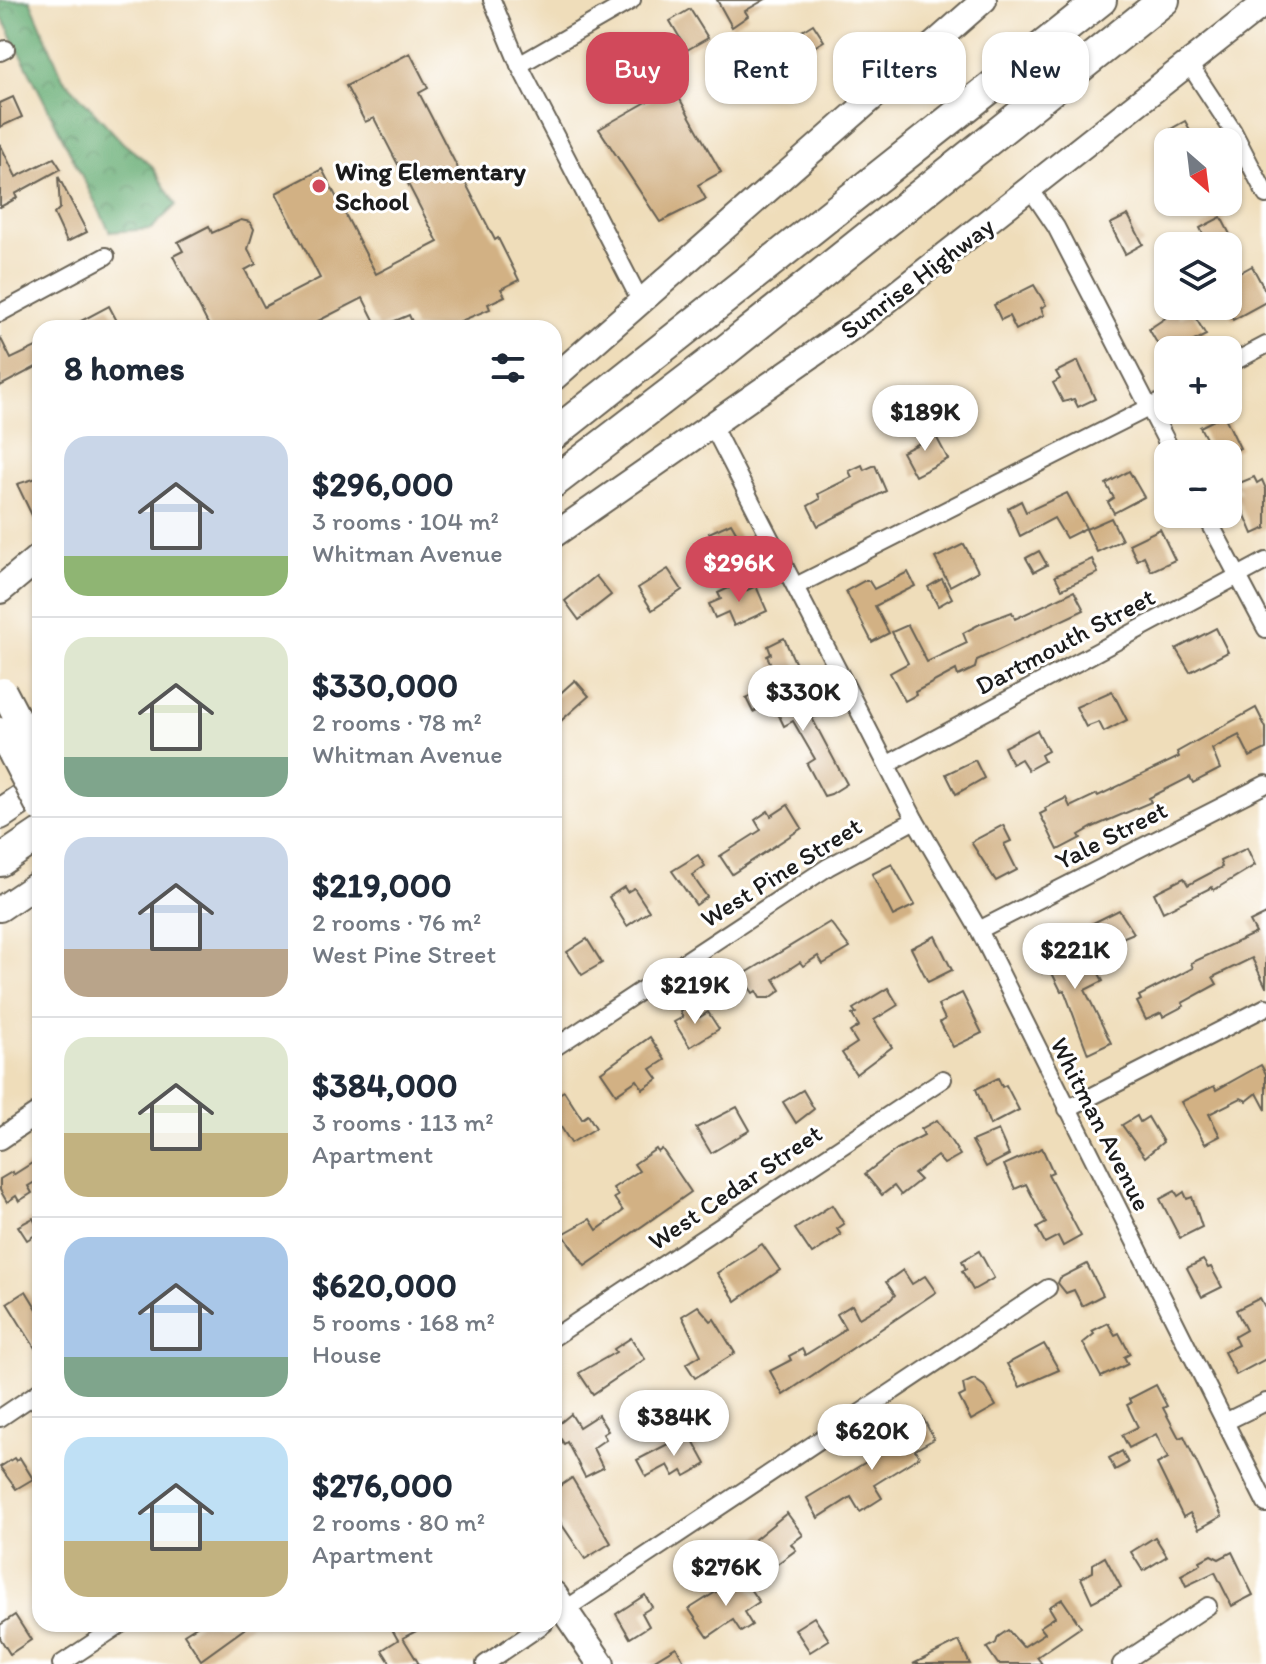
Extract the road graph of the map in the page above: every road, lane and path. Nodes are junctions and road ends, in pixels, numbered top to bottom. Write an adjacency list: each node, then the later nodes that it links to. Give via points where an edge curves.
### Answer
1 (492, 0): 8 (street)
2 (632, 0): 8 (street)
3 (984, 0): 12 (main road)
4 (1101, 0): 20 (highway)
5 (1164, 0): 22 (highway)
6 (1266, 2): 7 (main road, Sunrise Highway)
7 (1189, 64): 9 (main road, Sunrise Highway); 10 (street)
8 (519, 65): 12 (street)
9 (1031, 190): 18 (street, via 1056,227); 19 (main road, Sunrise Highway, via 877,310)
10 (1266, 195)
11 (106, 256): 13 (street)
12 (642, 304): 16 (main road)
13 (0, 313)
14 (1266, 345): 15 (street)
15 (1242, 358)
16 (562, 371)
17 (1154, 405): 18 (street)
18 (1148, 408): 21 (street); 30 (street)
19 (713, 427): 24 (main road, Sunrise Highway); 30 (street, Whitman Avenue)
20 (562, 428)
21 (1165, 440)
22 (562, 476)
23 (1213, 528): 29 (street)
24 (562, 530)
25 (32, 560): 28 (main road)
26 (1266, 561): 29 (street, Dartmouth Street)
27 (32, 564): 31 (main road)
28 (0, 569)
29 (1239, 575): 32 (street); 37 (street, Dartmouth Street)
30 (796, 586): 37 (street, Whitman Avenue)
31 (0, 590)
32 (1266, 629)
33 (2, 688): 36 (main road, bridge)
34 (0, 731): 41 (main road, bridge)
35 (32, 745): 38 (main road)
36 (32, 746)
37 (888, 764): 43 (street, Whitman Avenue)
38 (0, 767)
39 (1266, 784): 48 (street, Yale Street)
40 (32, 792): 42 (highway)
41 (32, 793)
42 (0, 814)
43 (915, 820): 48 (street, Whitman Avenue); 50 (street, West Pine Street, via 828,867)
44 (32, 839): 45 (highway)
45 (0, 861)
46 (32, 887): 47 (main road)
47 (0, 909)
48 (979, 930): 52 (street, Whitman Avenue)
49 (1266, 1007): 52 (street)
50 (562, 1043)
51 (943, 1079): 56 (street, West Cedar Street)
52 (1067, 1109): 60 (street, Whitman Avenue)
53 (32, 1117): 54 (street)
54 (0, 1139)
55 (1048, 1288): 63 (street)
56 (562, 1332)
57 (32, 1396): 59 (street)
58 (1266, 1402): 60 (street)
59 (0, 1418)
60 (1225, 1422): 61 (street, Whitman Avenue)
61 (1266, 1504)
62 (1208, 1606): 70 (street)
63 (562, 1607)
64 (562, 1621): 69 (main road)
65 (109, 1632): 67 (street)
66 (527, 1632): 68 (street)
67 (61, 1664)
68 (485, 1664)
69 (601, 1664)
70 (1121, 1664)

